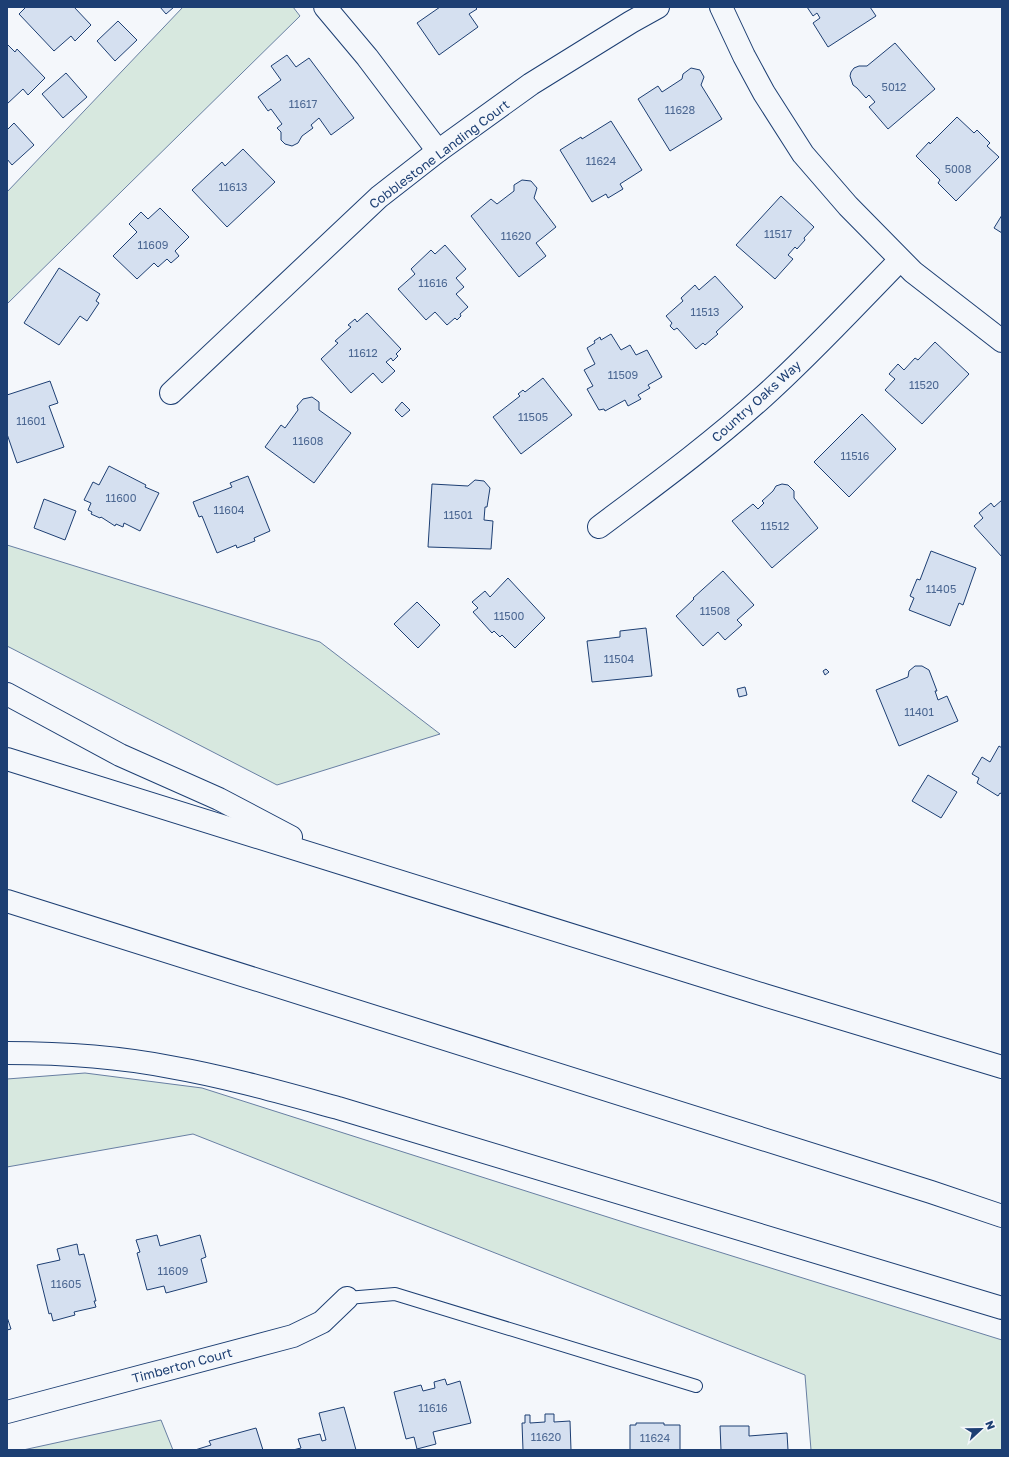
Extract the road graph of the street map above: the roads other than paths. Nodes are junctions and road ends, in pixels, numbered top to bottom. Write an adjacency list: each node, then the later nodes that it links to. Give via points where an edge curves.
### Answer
1 (325, 7): 4 (main road, via 367,57)
2 (658, 7): 4 (main road, Cobblestone Landing Court, via 531,84)
3 (721, 7): 5 (main road, via 764,93 803,154)
4 (438, 151): 7 (main road, Cobblestone Landing Court, via 379,197)
5 (900, 260): 6 (main road); 8 (main road, Country Oaks Way, via 805,358 763,397 691,458)
6 (1002, 341)
7 (171, 393)
8 (599, 528)
9 (7, 694): 11 (main road, via 120,755 219,799)
10 (7, 759): 11 (main road)
11 (338, 862): 14 (main road)
12 (7, 900): 15 (main road)
13 (7, 1053): 17 (main road, via 89,1056 170,1066 260,1086)
14 (1002, 1067)
15 (1002, 1216)
16 (347, 1298): 18 (lane, via 395,1294); 19 (main road, Timberton Court, via 322,1322 293,1336)
17 (1002, 1308)
18 (696, 1386)
19 (7, 1412)

